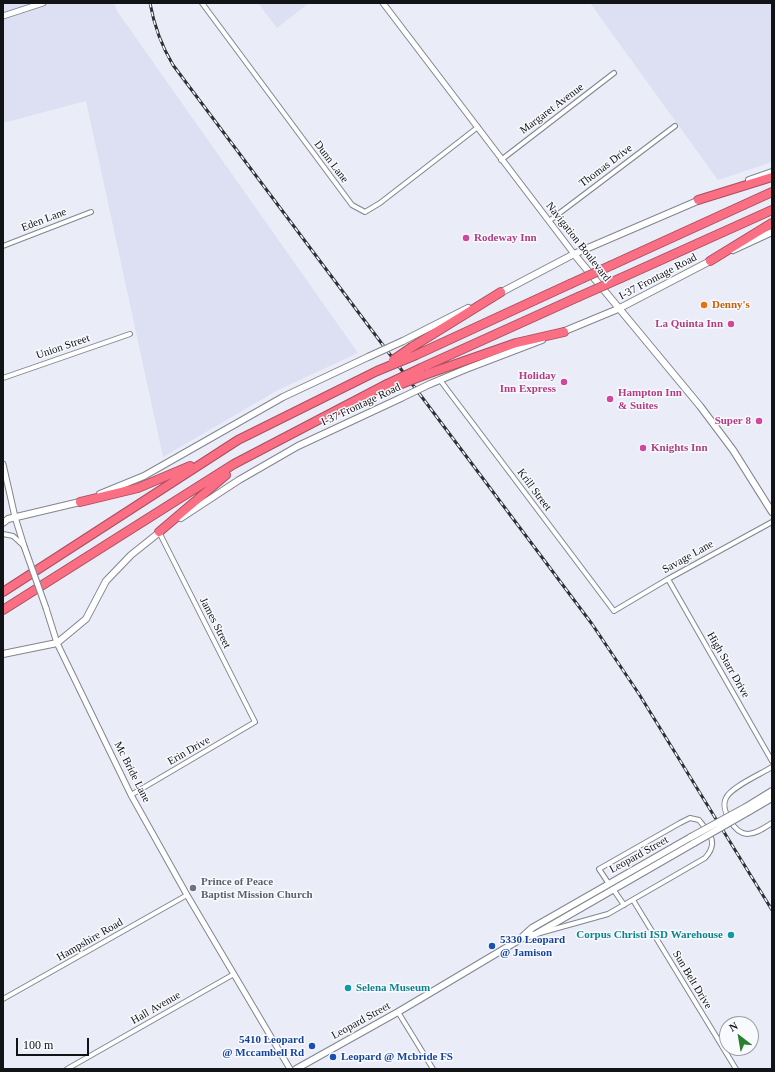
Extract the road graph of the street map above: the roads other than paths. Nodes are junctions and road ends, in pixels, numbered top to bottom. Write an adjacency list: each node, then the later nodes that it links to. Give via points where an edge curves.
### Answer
1 (43, 3): 4 (street)
2 (202, 3): 7 (street, Dunn Lane, via 352,205 365,212)
3 (383, 3): 7 (street, Navigation Boulevard)
4 (3, 16)
5 (614, 74): 8 (street, Margaret Avenue)
6 (675, 126): 15 (street, Thomas Drive)
7 (478, 127): 8 (street, Navigation Boulevard)
8 (501, 160): 15 (street, Navigation Boulevard)
9 (772, 172): 12 (main road)
10 (772, 177): 12 (highway)
11 (772, 192): 25 (highway, bridge, via 570,284)
12 (698, 200): 19 (main road)
13 (772, 210): 26 (highway, bridge, via 578,297)
14 (92, 212): 18 (street, Eden Lane)
15 (549, 221): 19 (street, Navigation Boulevard)
16 (772, 223): 20 (highway)
17 (772, 232): 20 (main road, I-37 Frontage Road)
18 (3, 246)
19 (574, 254): 21 (main road); 22 (main road, Navigation Boulevard)
20 (710, 261): 22 (main road, I-37 Frontage Road)
21 (501, 292): 25 (highway); 32 (main road, bridge, via 283,397 144,476)
22 (618, 309): 23 (main road, I-37 Frontage Road); 33 (main road, Navigation Boulevard, via 728,442)
23 (564, 332): 26 (highway, via 516,343); 28 (main road, I-37 Frontage Road)
24 (130, 334): 27 (street, Union Street)
25 (414, 351): 30 (highway, bridge, via 238,440)
26 (424, 371): 29 (highway, bridge, via 349,403)
27 (3, 378)
28 (440, 380): 37 (main road, I-37 Frontage Road, bridge, via 298,446 239,480); 43 (street, Krill Street)
29 (291, 433): 37 (highway, via 221,478); 42 (highway, via 234,464)
30 (211, 457): 32 (highway, via 138,488); 41 (highway)
31 (3, 464): 34 (street, Mc Bride Lane)
32 (80, 502): 34 (main road)
33 (772, 512)
34 (15, 517): 36 (main road); 39 (street, Mc Bride Lane)
35 (772, 522): 40 (street, Savage Lane)
36 (3, 523)
37 (159, 532): 44 (main road, I-37 Frontage Road, via 131,555 106,581 86,619); 46 (street, James Street)
38 (3, 534): 39 (street, via 13,536)
39 (24, 546): 44 (street, Mc Bride Lane, bridge)
40 (668, 579): 43 (street, Savage Lane); 47 (street, High Starr Drive)
41 (3, 592)
42 (3, 610)
43 (614, 611)
44 (57, 643): 45 (main road, I-37 Frontage Road); 50 (street, Mc Bride Lane)
45 (3, 654)
46 (255, 722): 50 (street, Erin Drive)
47 (772, 761)
48 (772, 767): 53 (street, via 731,791 725,798 724,808 737,830 745,834 755,833)
49 (772, 791): 52 (main road, Leopard Street)
50 (132, 795): 57 (street, Mc Bride Lane)
51 (772, 798): 52 (main road, Leopard Street)
52 (747, 809): 54 (main road, Leopard Street, bridge)
53 (772, 823)
54 (693, 840): 55 (main road, Leopard Street); 56 (main road, Leopard Street)
55 (609, 884): 58 (street, via 599,870 680,823 690,818 699,820 708,831 713,843 712,850 705,858); 61 (main road, Leopard Street, via 532,928)
56 (613, 890): 59 (street); 60 (main road, Leopard Street)
57 (186, 895): 62 (street, Mc Bride Lane); 63 (street, Hampshire Road)
58 (633, 900): 59 (street); 69 (street, Sun Belt Drive)
59 (624, 905): 60 (street, via 592,920)
60 (536, 934): 61 (main road, Leopard Street)
61 (519, 940): 64 (main road, Leopard Street)
62 (234, 974): 65 (street, Hall Avenue); 66 (street, Mc Bride Lane)
63 (3, 999)
64 (398, 1012): 67 (main road, Leopard Street); 68 (street)
65 (66, 1069)
66 (290, 1069)
67 (296, 1069)
68 (433, 1069)
69 (736, 1069)

